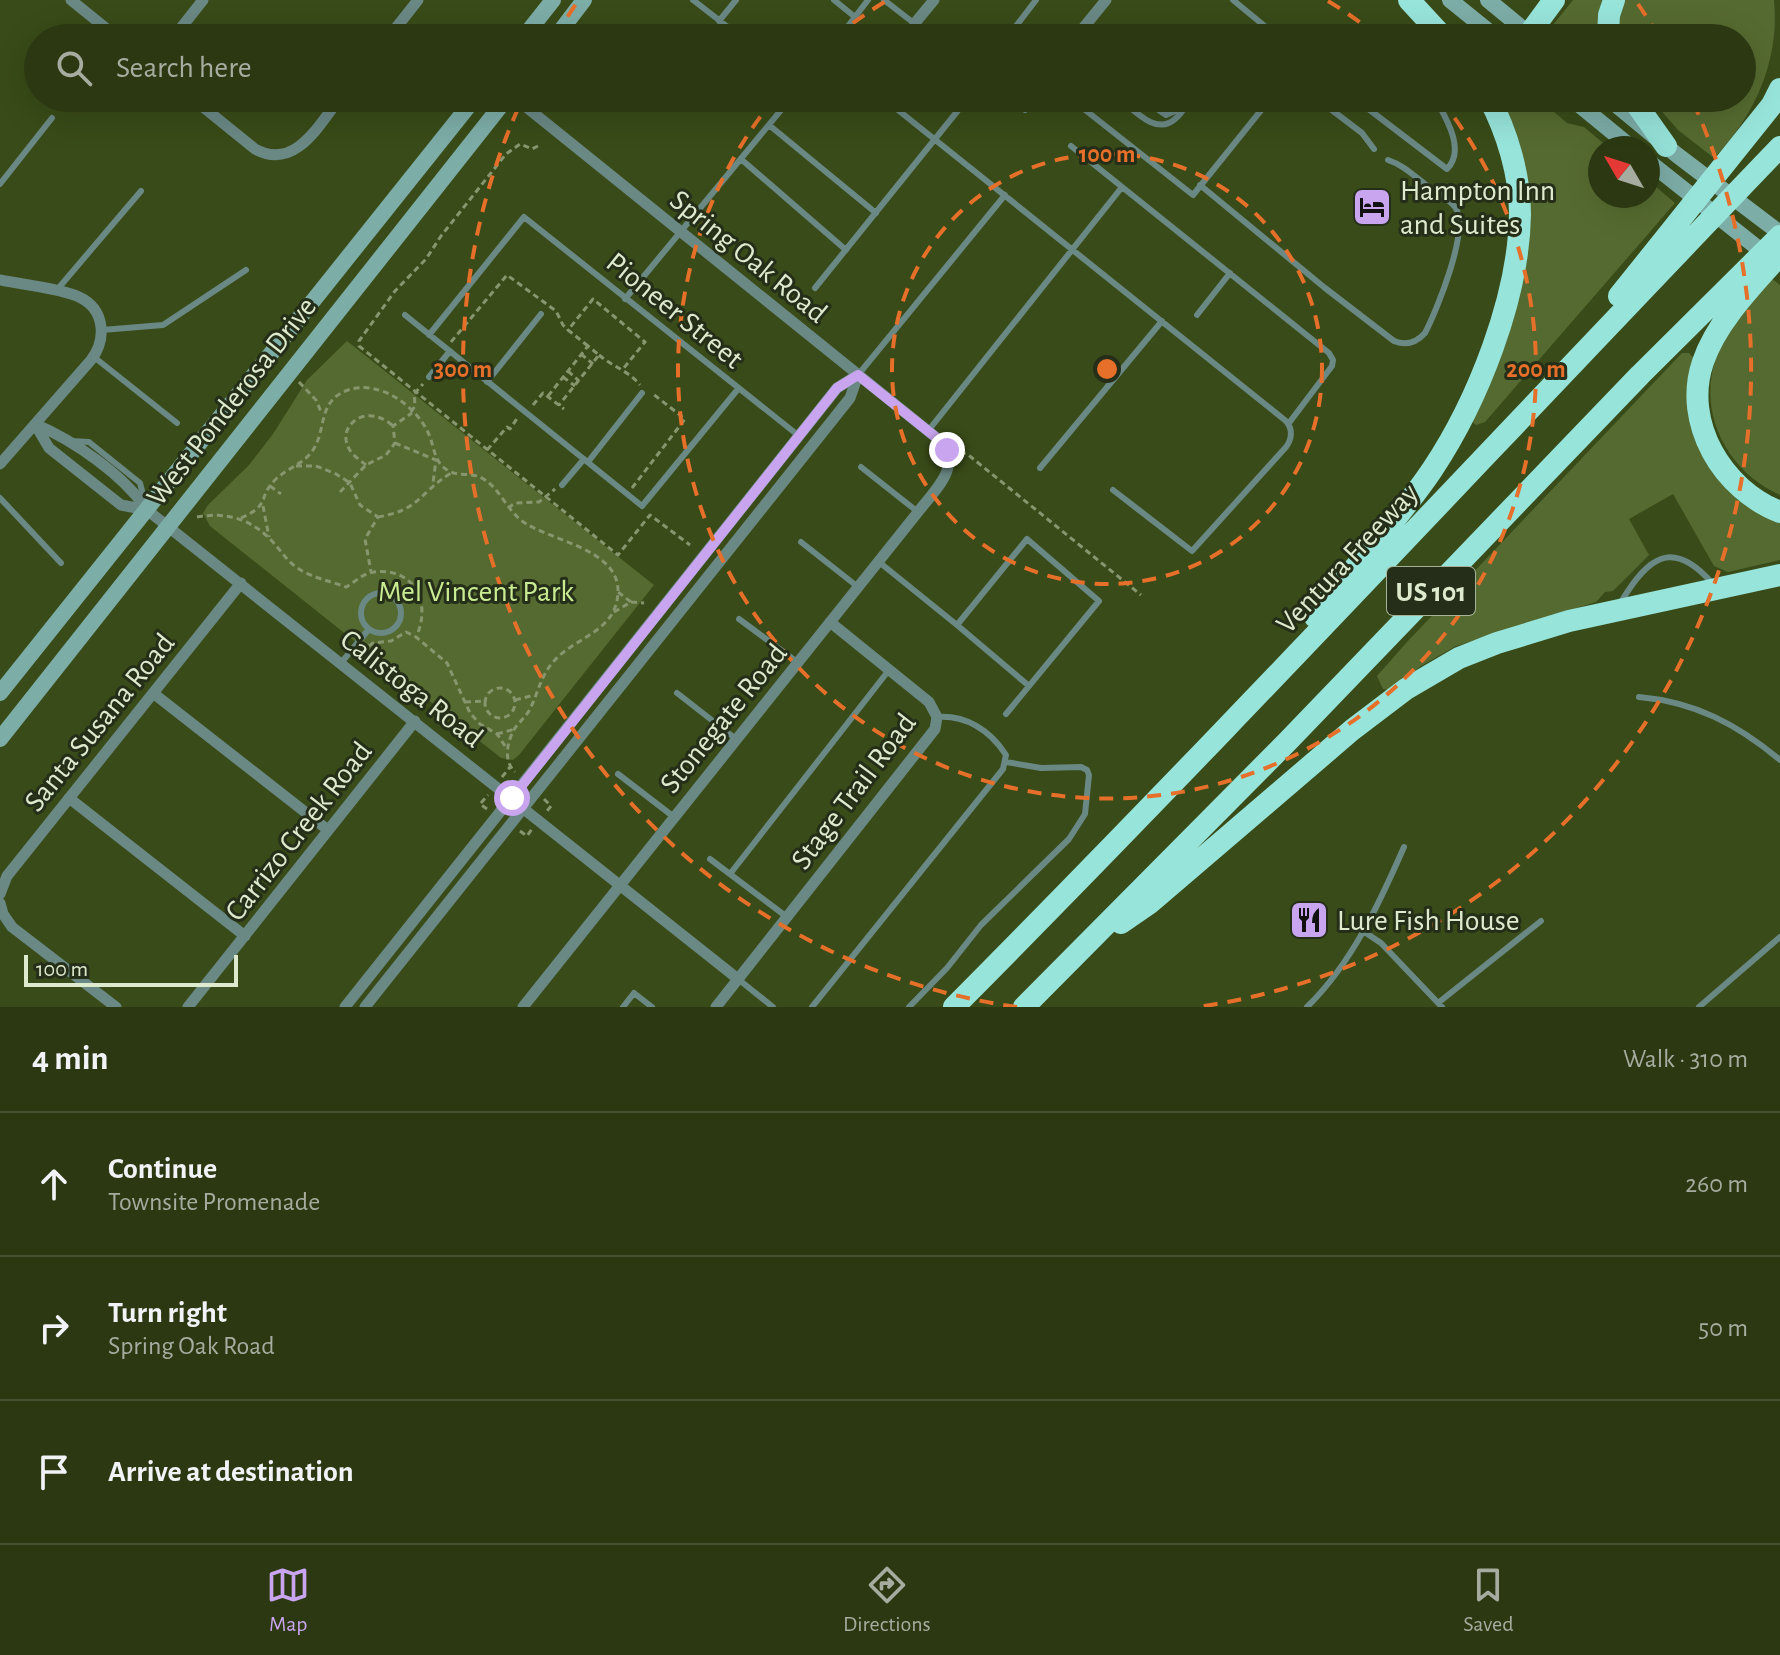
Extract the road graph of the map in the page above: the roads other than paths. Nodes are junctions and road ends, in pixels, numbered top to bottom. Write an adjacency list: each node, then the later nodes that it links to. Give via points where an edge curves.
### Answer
1 (71, 0): 23 (street)
2 (203, 0): 24 (street)
3 (418, 0): 25 (street)
4 (553, 0): 26 (main road)
5 (584, 0): 27 (main road)
6 (693, 0): 21 (lane)
7 (736, 0): 21 (lane)
8 (834, 0): 20 (lane)
9 (868, 0): 20 (lane)
10 (884, 0): 22 (lane)
11 (934, 0): 22 (street)
12 (1036, 0): 30 (lane)
13 (1106, 0): 31 (street)
14 (1233, 0): 32 (lane)
15 (1409, 0): 33 (highway)
16 (1450, 0): 34 (main road)
17 (1488, 0): 35 (main road)
18 (1554, 0): 36 (highway)
19 (1614, 0): 37 (highway)
20 (855, 17): 29 (lane)
21 (719, 21): 28 (lane)
22 (915, 23)
23 (101, 24)
24 (184, 24)
25 (399, 24)
26 (534, 24)
27 (566, 24)
28 (723, 24)
29 (850, 24)
30 (1018, 24)
31 (1086, 24)
32 (1262, 24)
33 (1431, 24)
34 (1480, 24)
35 (1515, 24)
36 (1538, 24)
37 (1609, 24)
38 (1780, 89): 100 (highway)
39 (209, 112): 40 (street, via 255,149 279,156 300,147)
40 (329, 112)
41 (464, 112): 114 (main road, West Ponderosa Drive)
42 (496, 112): 117 (main road, West Ponderosa Drive)
43 (532, 112): 75 (street, Spring Oak Road)
44 (780, 112): 59 (lane)
45 (901, 112): 61 (lane)
46 (957, 112): 61 (lane)
47 (1088, 112): 70 (lane, via 1193,195)
48 (1137, 112): 49 (lane, via 1161,125)
49 (1180, 112)
50 (1260, 112): 70 (lane)
51 (1334, 112): 64 (lane)
52 (1372, 112): 53 (lane, via 1447,169 1456,155)
53 (1441, 112)
54 (1495, 112): 141 (highway, via 1510,148 1520,212 1514,270 1487,358 1433,468)
55 (1588, 112): 60 (main road)
56 (1625, 112): 65 (main road)
57 (1643, 112): 65 (highway)
58 (52, 118): 69 (lane)
59 (769, 125): 66 (lane); 74 (lane)
60 (1617, 136)
61 (935, 139): 73 (lane); 74 (lane)
62 (1071, 146): 71 (lane)
63 (1780, 147): 100 (highway, Ventura Freeway / US 101)
64 (1374, 149)
65 (1672, 151): 76 (main road)
66 (742, 160): 75 (lane); 77 (lane)
67 (1388, 160): 70 (lane, via 1455,207 1458,218 1454,258 1441,296 1425,333 1408,344 1394,341)
68 (1660, 171): 80 (main road)
69 (0, 184)
70 (1200, 185)
71 (1122, 187): 78 (lane); 82 (lane)
72 (141, 191): 85 (lane)
73 (1005, 195): 78 (lane); 95 (lane)
74 (876, 213): 77 (lane)
75 (680, 231): 86 (lane); 95 (street, Spring Oak Road)
76 (1780, 234): 163 (highway, US 101)
77 (846, 250): 84 (lane)
78 (1074, 250): 90 (lane); 104 (lane)
79 (1780, 254): 116 (highway, via 1714,339 1698,388 1703,427 1716,459 1738,486)
80 (1780, 265)
81 (246, 270): 91 (lane, via 163,325)
82 (1230, 273): 89 (lane); 102 (lane, via 1333,360 1327,376)
83 (0, 280): 85 (street)
84 (815, 288)
85 (56, 291): 91 (street, via 87,302)
86 (625, 299): 92 (lane, Pioneer Street, via 524,217); 98 (lane, Pioneer Street)
87 (541, 314): 97 (lane)
88 (405, 315): 92 (lane)
89 (1197, 315)
90 (1162, 321): 102 (lane); 110 (lane)
91 (102, 330): 94 (street)
92 (429, 335): 93 (lane)
93 (450, 351): 96 (lane); 97 (lane)
94 (94, 357): 101 (lane); 103 (street)
95 (858, 375): 104 (street, Spring Oak Road); 105 (street, via 837,388); 149 (street, via 850,398)
96 (429, 377)
97 (487, 382): 107 (lane)
98 (738, 389): 105 (lane, Pioneer Street); 107 (lane, via 642,506)
99 (642, 393): 107 (lane)
100 (1539, 397): 141 (highway, Ventura Freeway / US 101)
101 (177, 423)
102 (1289, 423): 112 (lane, via 1286,447 1192,551)
103 (35, 424): 108 (street); 114 (street, via 68,441 134,491); 114 (street, via 49,448 121,505)
104 (928, 431): 106 (street, Spring Oak Road)
105 (799, 436): 148 (street)
106 (949, 455): 115 (street, Stonegate Road, via 946,475)
107 (586, 460): 111 (lane)
108 (0, 464)
109 (861, 467): 115 (lane)
110 (1040, 468)
111 (562, 485)
112 (1113, 490)
113 (0, 498): 120 (lane)
114 (147, 510): 117 (street, Calistoga Road); 134 (main road, West Ponderosa Drive)
115 (918, 512): 119 (street, Stonegate Road)
116 (1780, 512)
117 (167, 526): 122 (street, Calistoga Road); 142 (main road, West Ponderosa Drive)
118 (801, 542): 123 (lane)
119 (879, 562): 123 (street, Stonegate Road); 128 (lane)
120 (61, 563)
121 (1780, 575): 124 (highway)
122 (241, 583): 130 (street, Calistoga Road); 135 (street, Santa Susana Road)
123 (859, 587): 127 (street, Stonegate Road)
124 (1717, 588): 125 (highway); 125 (lane, via 1696,565 1681,558 1661,559 1629,588)
125 (1619, 610): 163 (highway, via 1497,643 1406,689 1150,903)
126 (739, 619): 131 (lane)
127 (830, 622): 131 (street, Stonegate Road); 132 (street, Stage Trail Road)
128 (957, 625): 133 (lane); 133 (lane, via 1027,539 1099,601)
129 (369, 629): 129 (lane, via 382,633 398,623 400,610 394,598 382,593 365,601 362,619); 130 (lane)
130 (341, 663): 140 (street, Calistoga Road)
131 (798, 663): 143 (street, Stonegate Road)
132 (889, 670): 139 (street, Stage Trail Road, via 929,702); 154 (lane)
133 (1029, 686): 138 (lane)
134 (0, 693)
135 (153, 693): 147 (street, Santa Susana Road); 151 (street)
136 (677, 693): 143 (lane)
137 (1639, 697): 144 (lane, via 1691,705 1725,720)
138 (1006, 714)
139 (937, 717): 145 (lane, via 961,717 972,723 999,745); 158 (street, Stage Trail Road, via 928,740)
140 (415, 721): 148 (street, Calistoga Road); 151 (street, Carrizo Creek Road)
141 (1227, 729): 177 (highway, Ventura Freeway / US 101)
142 (0, 739)
143 (736, 739): 150 (street, Stonegate Road)
144 (1780, 760)
145 (1006, 762): 175 (lane); 176 (lane, via 1087,770 1082,822)
146 (618, 774): 150 (lane)
147 (69, 798): 156 (street, Santa Susana Road, via 7,876); 161 (street)
148 (512, 798): 149 (street, Calistoga Road); 168 (street)
149 (523, 807): 155 (street, Calistoga Road); 169 (street)
150 (674, 817): 155 (street, Stonegate Road)
151 (328, 830): 161 (street, Carrizo Creek Road)
152 (1404, 847): 160 (lane)
153 (710, 859): 154 (lane)
154 (730, 874): 158 (lane)
155 (621, 884): 164 (street, Calistoga Road); 170 (street, Stonegate Road)
156 (0, 894)
157 (0, 903): 166 (street, via 12,927)
158 (787, 917): 164 (street, Stage Trail Road)
159 (1541, 921): 165 (lane)
160 (1363, 931): 165 (lane); 179 (lane, via 1346,961)
161 (245, 936): 167 (street, Carrizo Creek Road)
162 (1780, 937): 180 (lane)
163 (1083, 947): 178 (highway, US 101)
164 (738, 979): 173 (street, Stage Trail Road); 174 (lane)
165 (1440, 1005)
166 (116, 1007)
167 (188, 1007)
168 (345, 1007)
169 (365, 1007)
170 (523, 1007)
171 (623, 1007): 172 (lane, via 634,993)
172 (652, 1007)
173 (716, 1007)
174 (773, 1007)
175 (812, 1007)
176 (909, 1007)
177 (954, 1007)
178 (1024, 1007)
179 (1307, 1007)
180 (1699, 1007)

